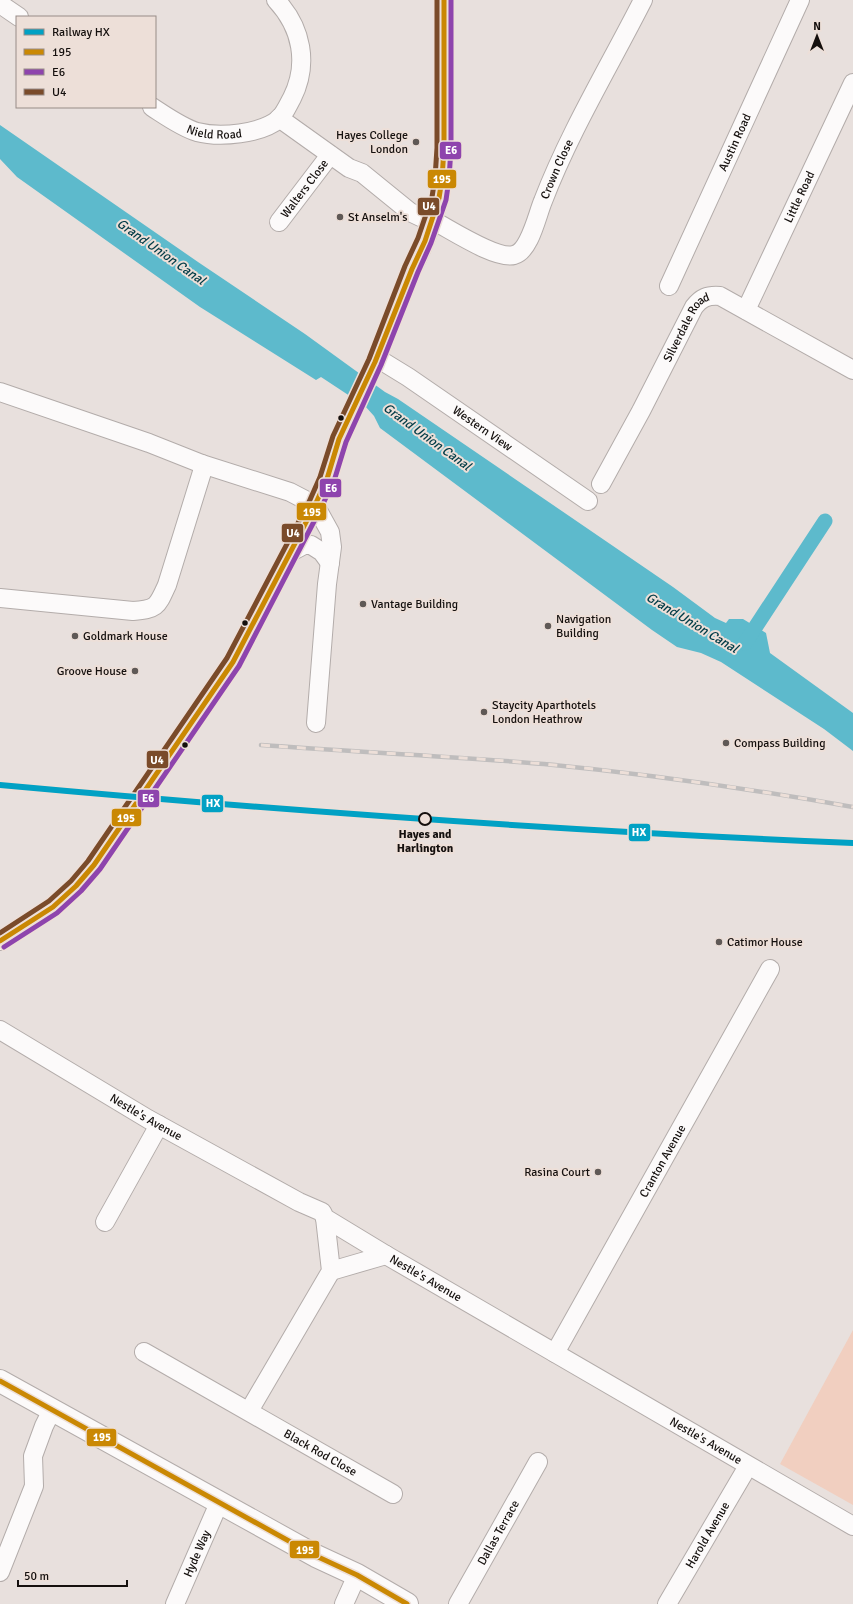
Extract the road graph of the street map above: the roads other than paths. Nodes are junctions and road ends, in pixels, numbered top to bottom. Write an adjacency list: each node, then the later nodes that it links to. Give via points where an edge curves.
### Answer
1 (276, 0): 9 (street, via 291,17 300,43 301,56 298,83 287,108)
2 (444, 0): 11 (street, via 444,156 440,194)
3 (643, 0): 11 (street, Crown Close, via 580,117 522,252 502,256)
4 (800, 0): 13 (street, Austin Road)
5 (0, 4): 6 (street)
6 (18, 16)
7 (853, 83): 14 (street, Little Road)
8 (154, 108): 9 (street, Nield Road, via 183,126 212,135 249,131)
9 (279, 118): 10 (street)
10 (330, 155): 11 (street, via 348,168 362,173 410,212); 12 (street, Walters Close)
11 (431, 221): 15 (street)
12 (279, 222)
13 (669, 286)
14 (746, 310): 16 (street, Silverdale Road); 19 (street, Silverdale Road, via 720,296 701,298)
15 (374, 365): 20 (street, Western View, via 415,382); 21 (street, via 339,439 327,479)
16 (853, 370)
17 (0, 392): 18 (street)
18 (202, 464): 21 (street, via 290,492); 24 (street, via 202,472 167,585 160,601 150,610 133,611)
19 (601, 484)
20 (588, 501)
21 (315, 505): 22 (street); 23 (street, via 330,532)
22 (291, 552): 23 (street, via 304,545 311,545 322,552); 26 (street, via 227,671 94,866 53,907)
23 (330, 563): 25 (street)
24 (0, 598)
25 (316, 723)
26 (0, 941)
27 (770, 970): 35 (street, Cranton Avenue)
28 (0, 1030): 29 (street, Nestle's Avenue)
29 (159, 1125): 30 (street, Nestle's Avenue, via 322,1212); 31 (street)
30 (325, 1218): 32 (street, Nestle's Avenue); 33 (street)
31 (105, 1222)
32 (386, 1255): 33 (street); 35 (street, Nestle's Avenue)
33 (331, 1270): 38 (street)
34 (144, 1352): 38 (street, Black Rod Close)
35 (555, 1352): 40 (street, Nestle's Avenue)
36 (0, 1381): 37 (main road)
37 (52, 1410): 42 (main road); 44 (street, via 33,1456 34,1486)
38 (249, 1411): 41 (street, Black Rod Close)
39 (538, 1462): 49 (street, Dallas Terrace)
40 (748, 1466): 43 (street, Nestle's Avenue); 50 (street, Harold Avenue)
41 (393, 1494)
42 (219, 1503): 45 (main road); 46 (street, Hyde Way)
43 (853, 1526)
44 (0, 1572)
45 (356, 1576): 47 (street); 48 (main road)
46 (175, 1604)
47 (344, 1604)
48 (407, 1604)
49 (458, 1604)
50 (667, 1604)

